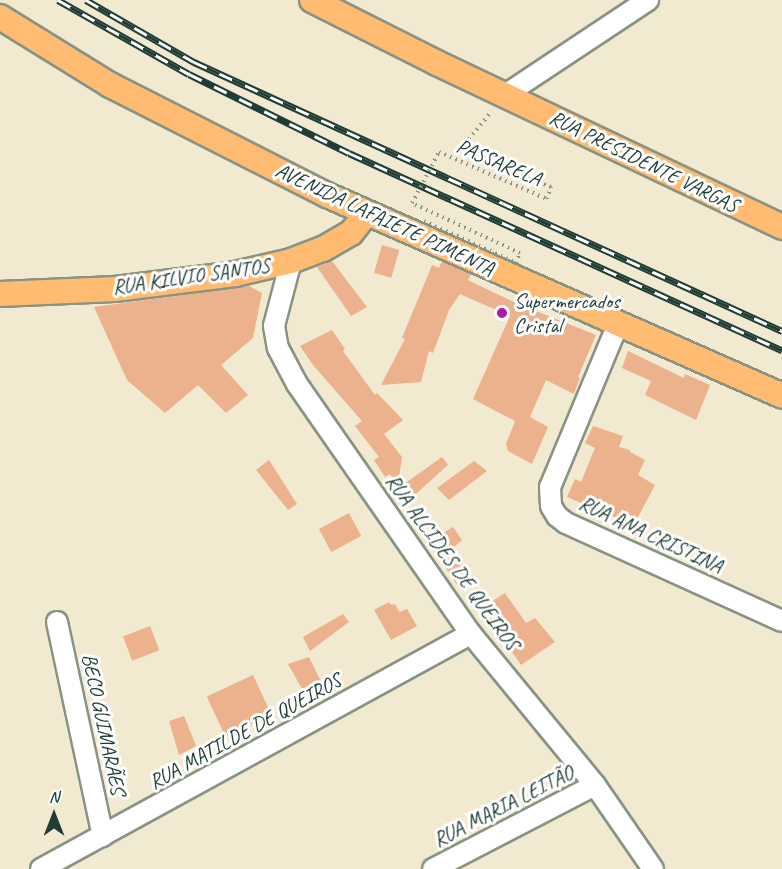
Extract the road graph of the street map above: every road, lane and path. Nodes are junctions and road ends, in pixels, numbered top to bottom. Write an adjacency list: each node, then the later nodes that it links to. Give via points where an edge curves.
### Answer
1 (312, 0): 4 (main road, RUA PRESIDENTE VARGAS)
2 (648, 0): 4 (street)
3 (0, 17): 5 (main road, AVENIDA LAFAIETE PIMENTA, via 110,85)
4 (505, 95): 6 (path, PASSARELA, bridge, via 461,148 551,187 547,199 438,152 412,203 520,253 516,263); 7 (main road, RUA PRESIDENTE VARGAS)
5 (366, 214): 8 (main road, RUA KILVIO SANTOS, via 351,233); 10 (main road, AVENIDA LAFAIETE PIMENTA)
6 (424, 221)
7 (782, 227)
8 (291, 261): 9 (main road, RUA KILVIO SANTOS, via 235,274 115,289); 14 (street, RUA ALCIDES DE QUEIROS, via 274,326 278,348 297,384)
9 (0, 294)
10 (618, 324): 11 (main road, AVENIDA LAFAIETE PIMENTA); 12 (street, RUA ANA CRISTINA, via 550,488 551,506 566,523)
11 (782, 396)
12 (782, 621)
13 (57, 622): 16 (street, BECO GUIMARÃES)
14 (471, 634): 15 (street, RUA ALCIDES DE QUEIROS); 16 (street, RUA MATILDE DE QUEIROS)
15 (595, 785): 18 (street, RUA MARIA LEITÃO); 19 (street, RUA ALCIDES DE QUEIROS)
16 (103, 836): 17 (street, RUA MATILDE DE QUEIROS)
17 (42, 869)
18 (434, 869)
19 (653, 869)

